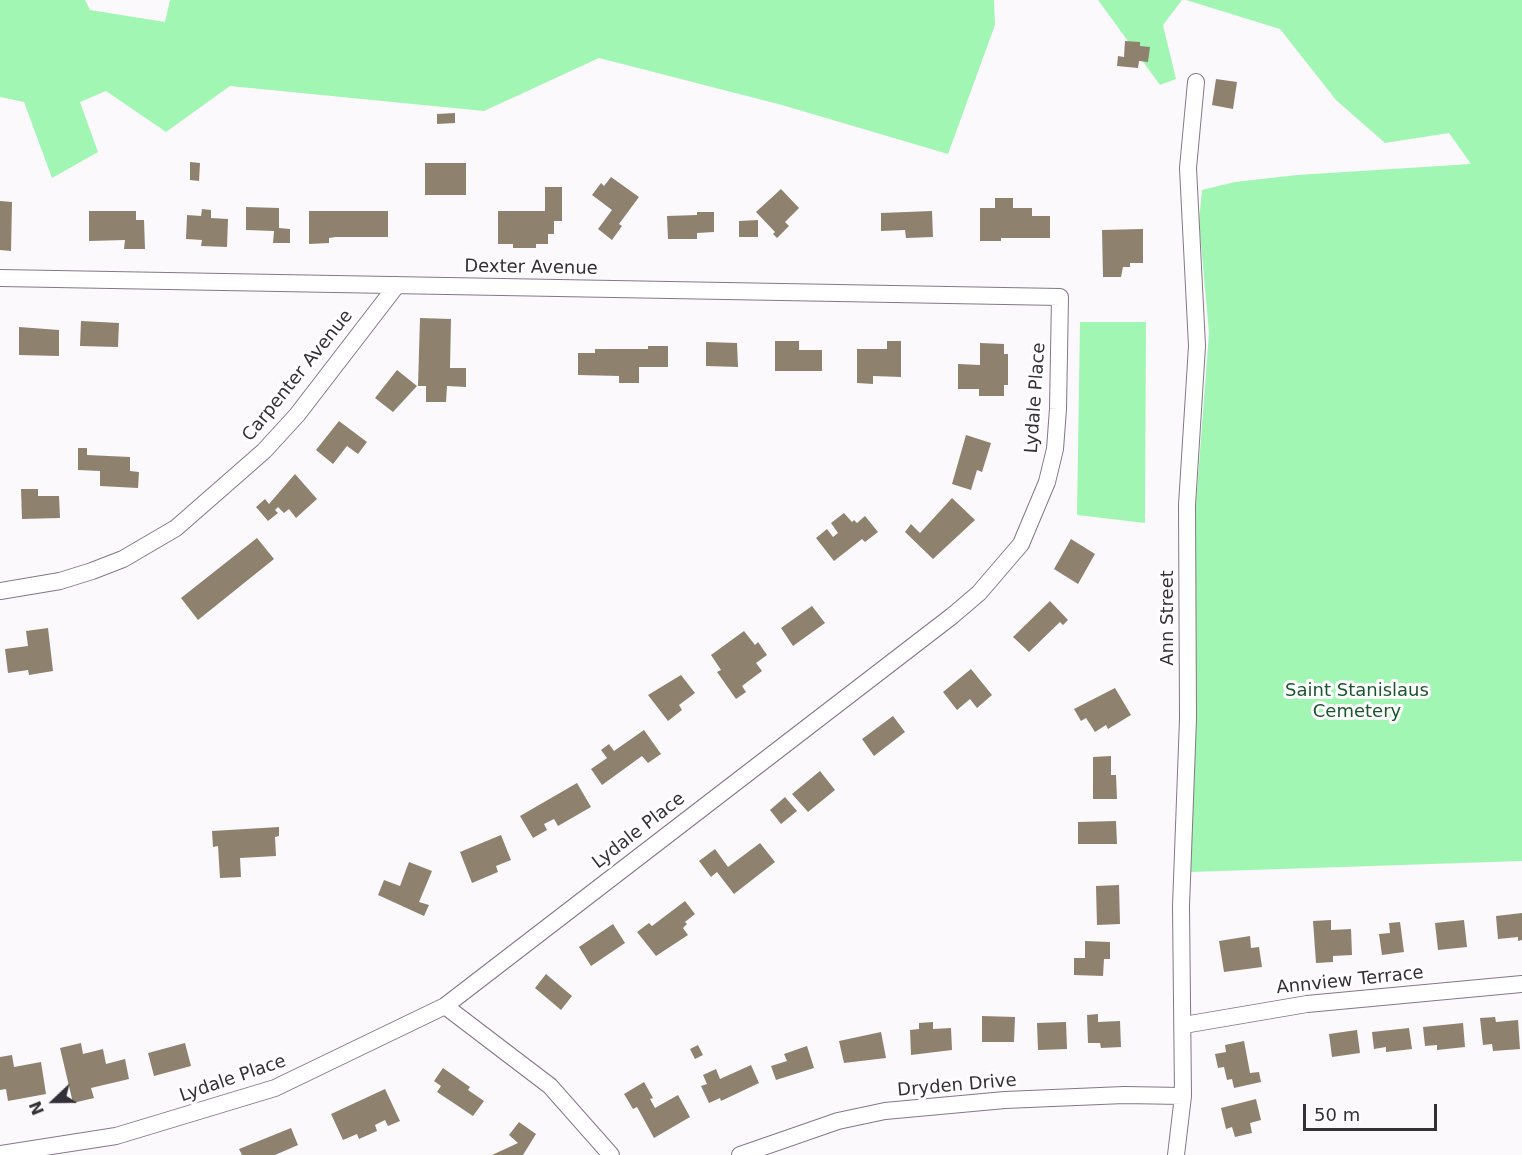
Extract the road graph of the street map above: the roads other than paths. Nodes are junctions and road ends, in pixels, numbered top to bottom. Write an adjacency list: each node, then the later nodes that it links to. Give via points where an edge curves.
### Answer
1 (1196, 82): 8 (street, Ann Street, via 1188,168 1197,346 1187,505 1188,719 1181,906)
2 (0, 278): 3 (street, Dexter Avenue)
3 (397, 285): 4 (street, Dexter Avenue); 5 (street, Carpenter Avenue, via 290,423 238,475 176,528 123,559 92,571 51,583)
4 (1060, 297): 7 (street, Lydale Place, via 1055,449 1036,513 1021,544 1001,569 952,616)
5 (0, 591)
6 (1522, 984): 8 (street, Annview Terrace, via 1307,1004)
7 (445, 1006): 10 (street, Lydale Place, via 275,1088 116,1136); 11 (street, via 550,1086)
8 (1184, 1025): 9 (street, Ann Street)
9 (1183, 1096): 12 (street, Dryden Drive, via 1005,1100 885,1111 827,1124); 13 (street, Ann Street)
10 (0, 1154)
11 (611, 1155)
12 (740, 1155)
13 (1176, 1155)

